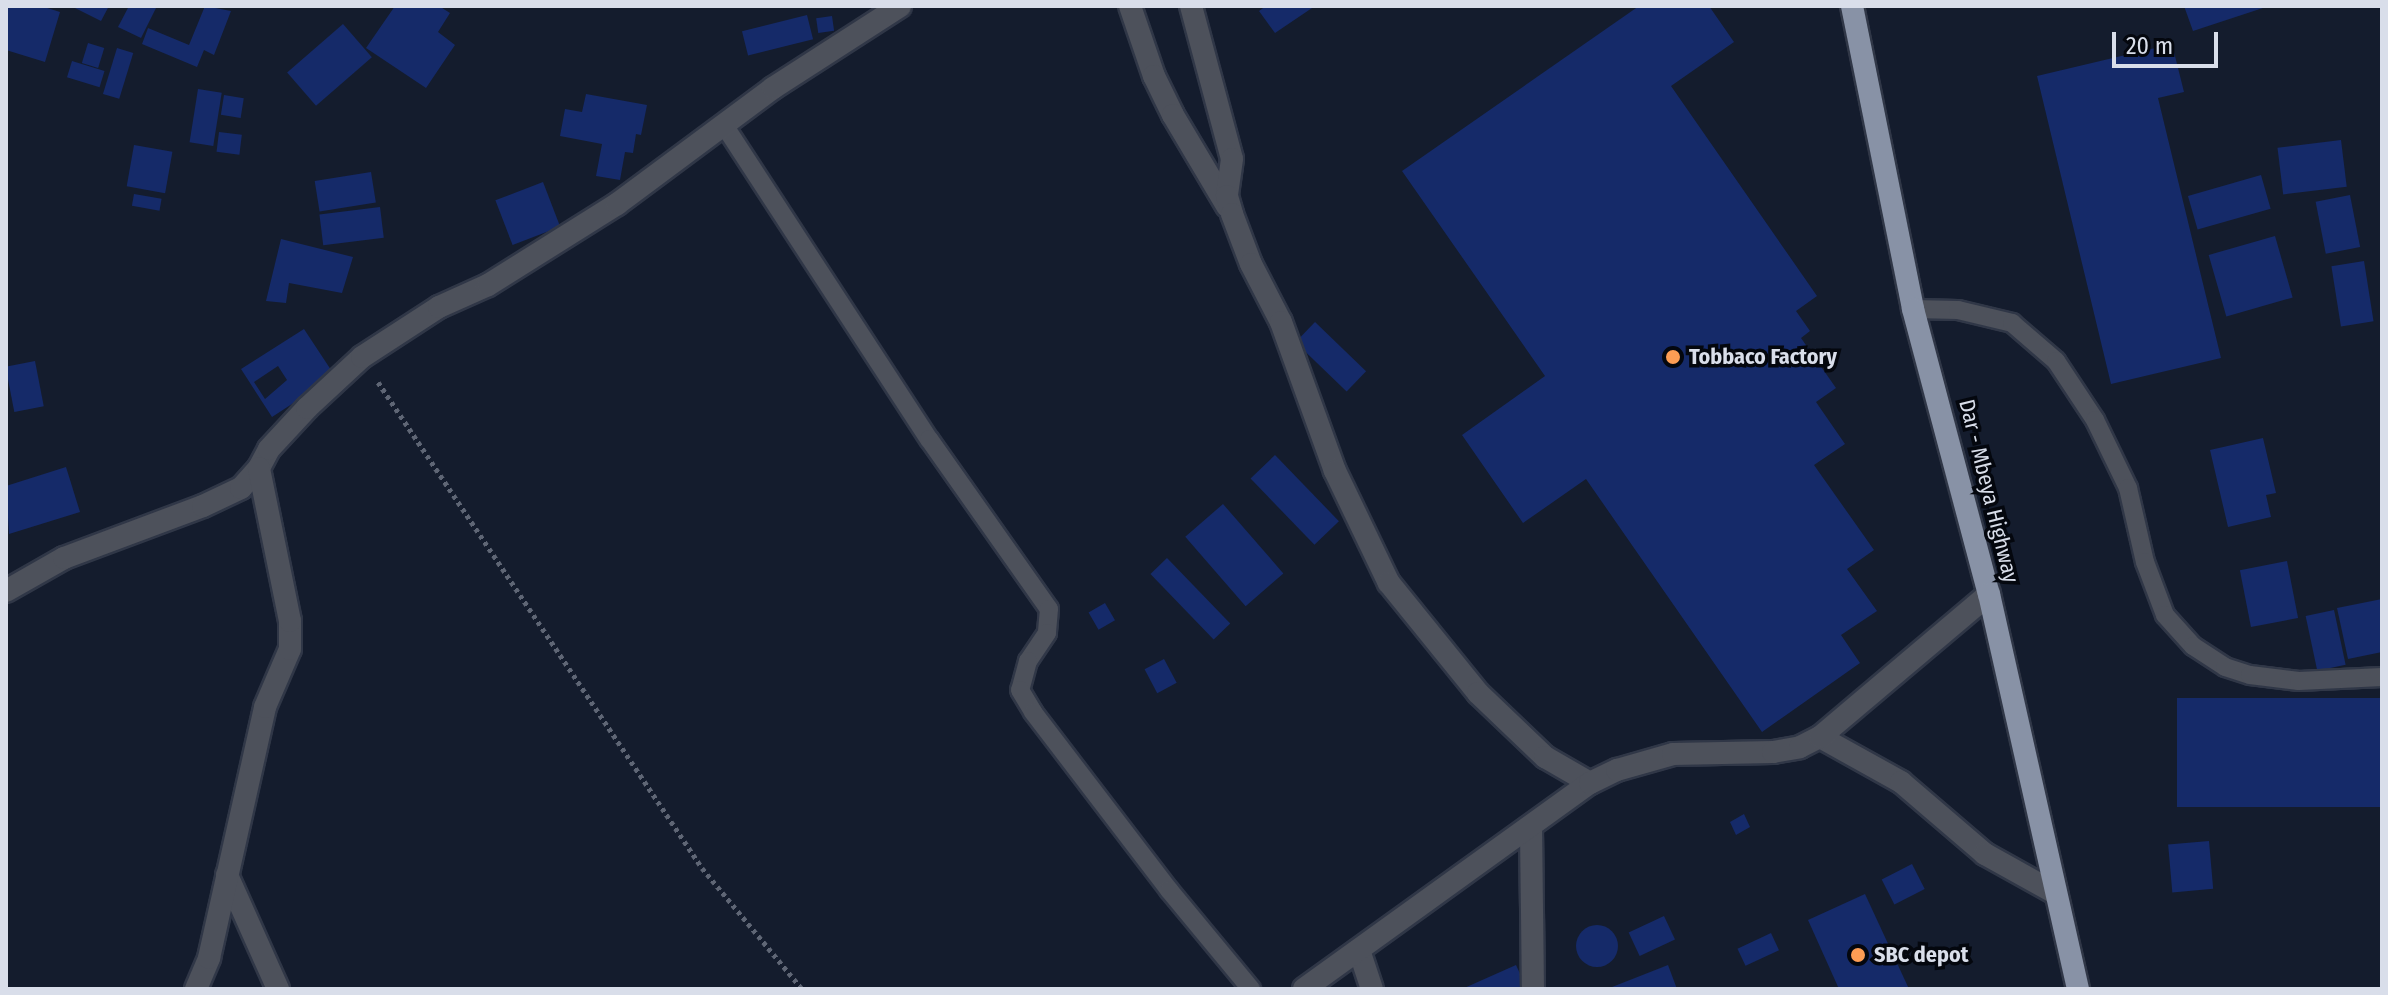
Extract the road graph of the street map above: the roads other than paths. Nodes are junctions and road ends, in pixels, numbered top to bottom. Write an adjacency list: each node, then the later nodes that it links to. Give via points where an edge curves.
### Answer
1 (900, 6): 5 (street)
2 (1130, 6): 6 (street, via 1173,115)
3 (1191, 6): 6 (street, via 1232,159 1227,196)
4 (1852, 6): 7 (highway, Dar - Mbeya Highway)
5 (724, 125): 8 (street, via 617,204 362,357 307,408 269,449); 20 (lane, via 929,439 1049,609 1047,633 1028,661 1020,690 1033,712)
6 (1232, 214): 13 (street, via 1286,335 1335,471 1389,583 1478,693 1545,757)
7 (1913, 309): 10 (highway, Dar - Mbeya Highway); 11 (lane, via 1958,310 2012,323 2056,361 2095,420 2128,488 2145,562 2165,615 2193,646 2225,667 2250,675 2299,681)
8 (259, 468): 9 (street, via 241,488 64,558); 15 (street, via 290,621 290,649 265,707)
9 (6, 591)
10 (1989, 594): 12 (street); 16 (highway, Dar - Mbeya Highway)
11 (2382, 677)
12 (1820, 737): 13 (street, via 1773,752 1673,754); 16 (street, via 1901,782 1985,854)
13 (1590, 783): 14 (street)
14 (1531, 829): 17 (street); 23 (street)
15 (227, 875): 18 (street, via 209,958); 19 (street)
16 (2055, 893): 24 (highway, Dar - Mbeya Highway)
17 (1359, 950): 21 (street); 22 (street)
18 (196, 989)
19 (278, 989)
20 (1251, 989)
21 (1304, 989)
22 (1372, 989)
23 (1533, 989)
24 (2078, 989)

